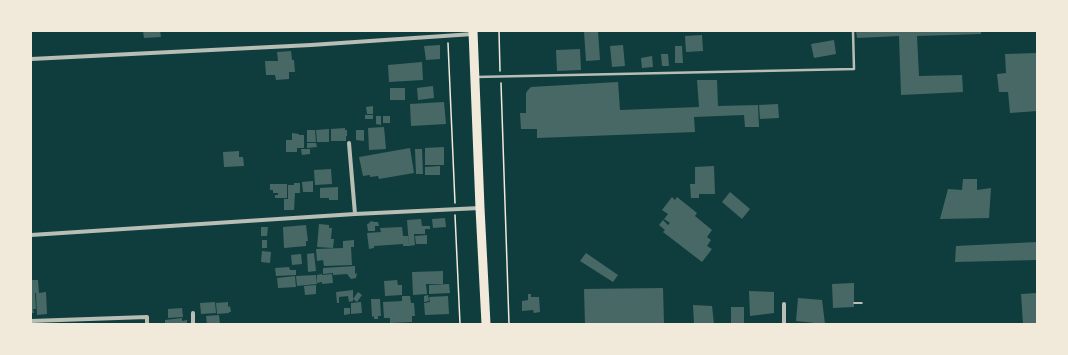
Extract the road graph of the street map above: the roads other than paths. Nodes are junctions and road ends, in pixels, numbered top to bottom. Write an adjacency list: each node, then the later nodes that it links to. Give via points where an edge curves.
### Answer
1 (853, 31): 4 (lane, via 854,69)
2 (473, 33): 3 (street, via 311,45); 4 (highway)
3 (31, 58)
4 (476, 77): 6 (highway)
5 (349, 143): 7 (street)
6 (480, 208): 7 (street); 15 (highway)
7 (355, 214): 8 (street)
8 (31, 235)
9 (784, 304): 16 (street)
10 (193, 313): 14 (street)
11 (31, 322): 12 (street)
12 (54, 322): 13 (street, via 147,317)
13 (147, 324)
14 (193, 324)
15 (486, 324)
16 (784, 324)

